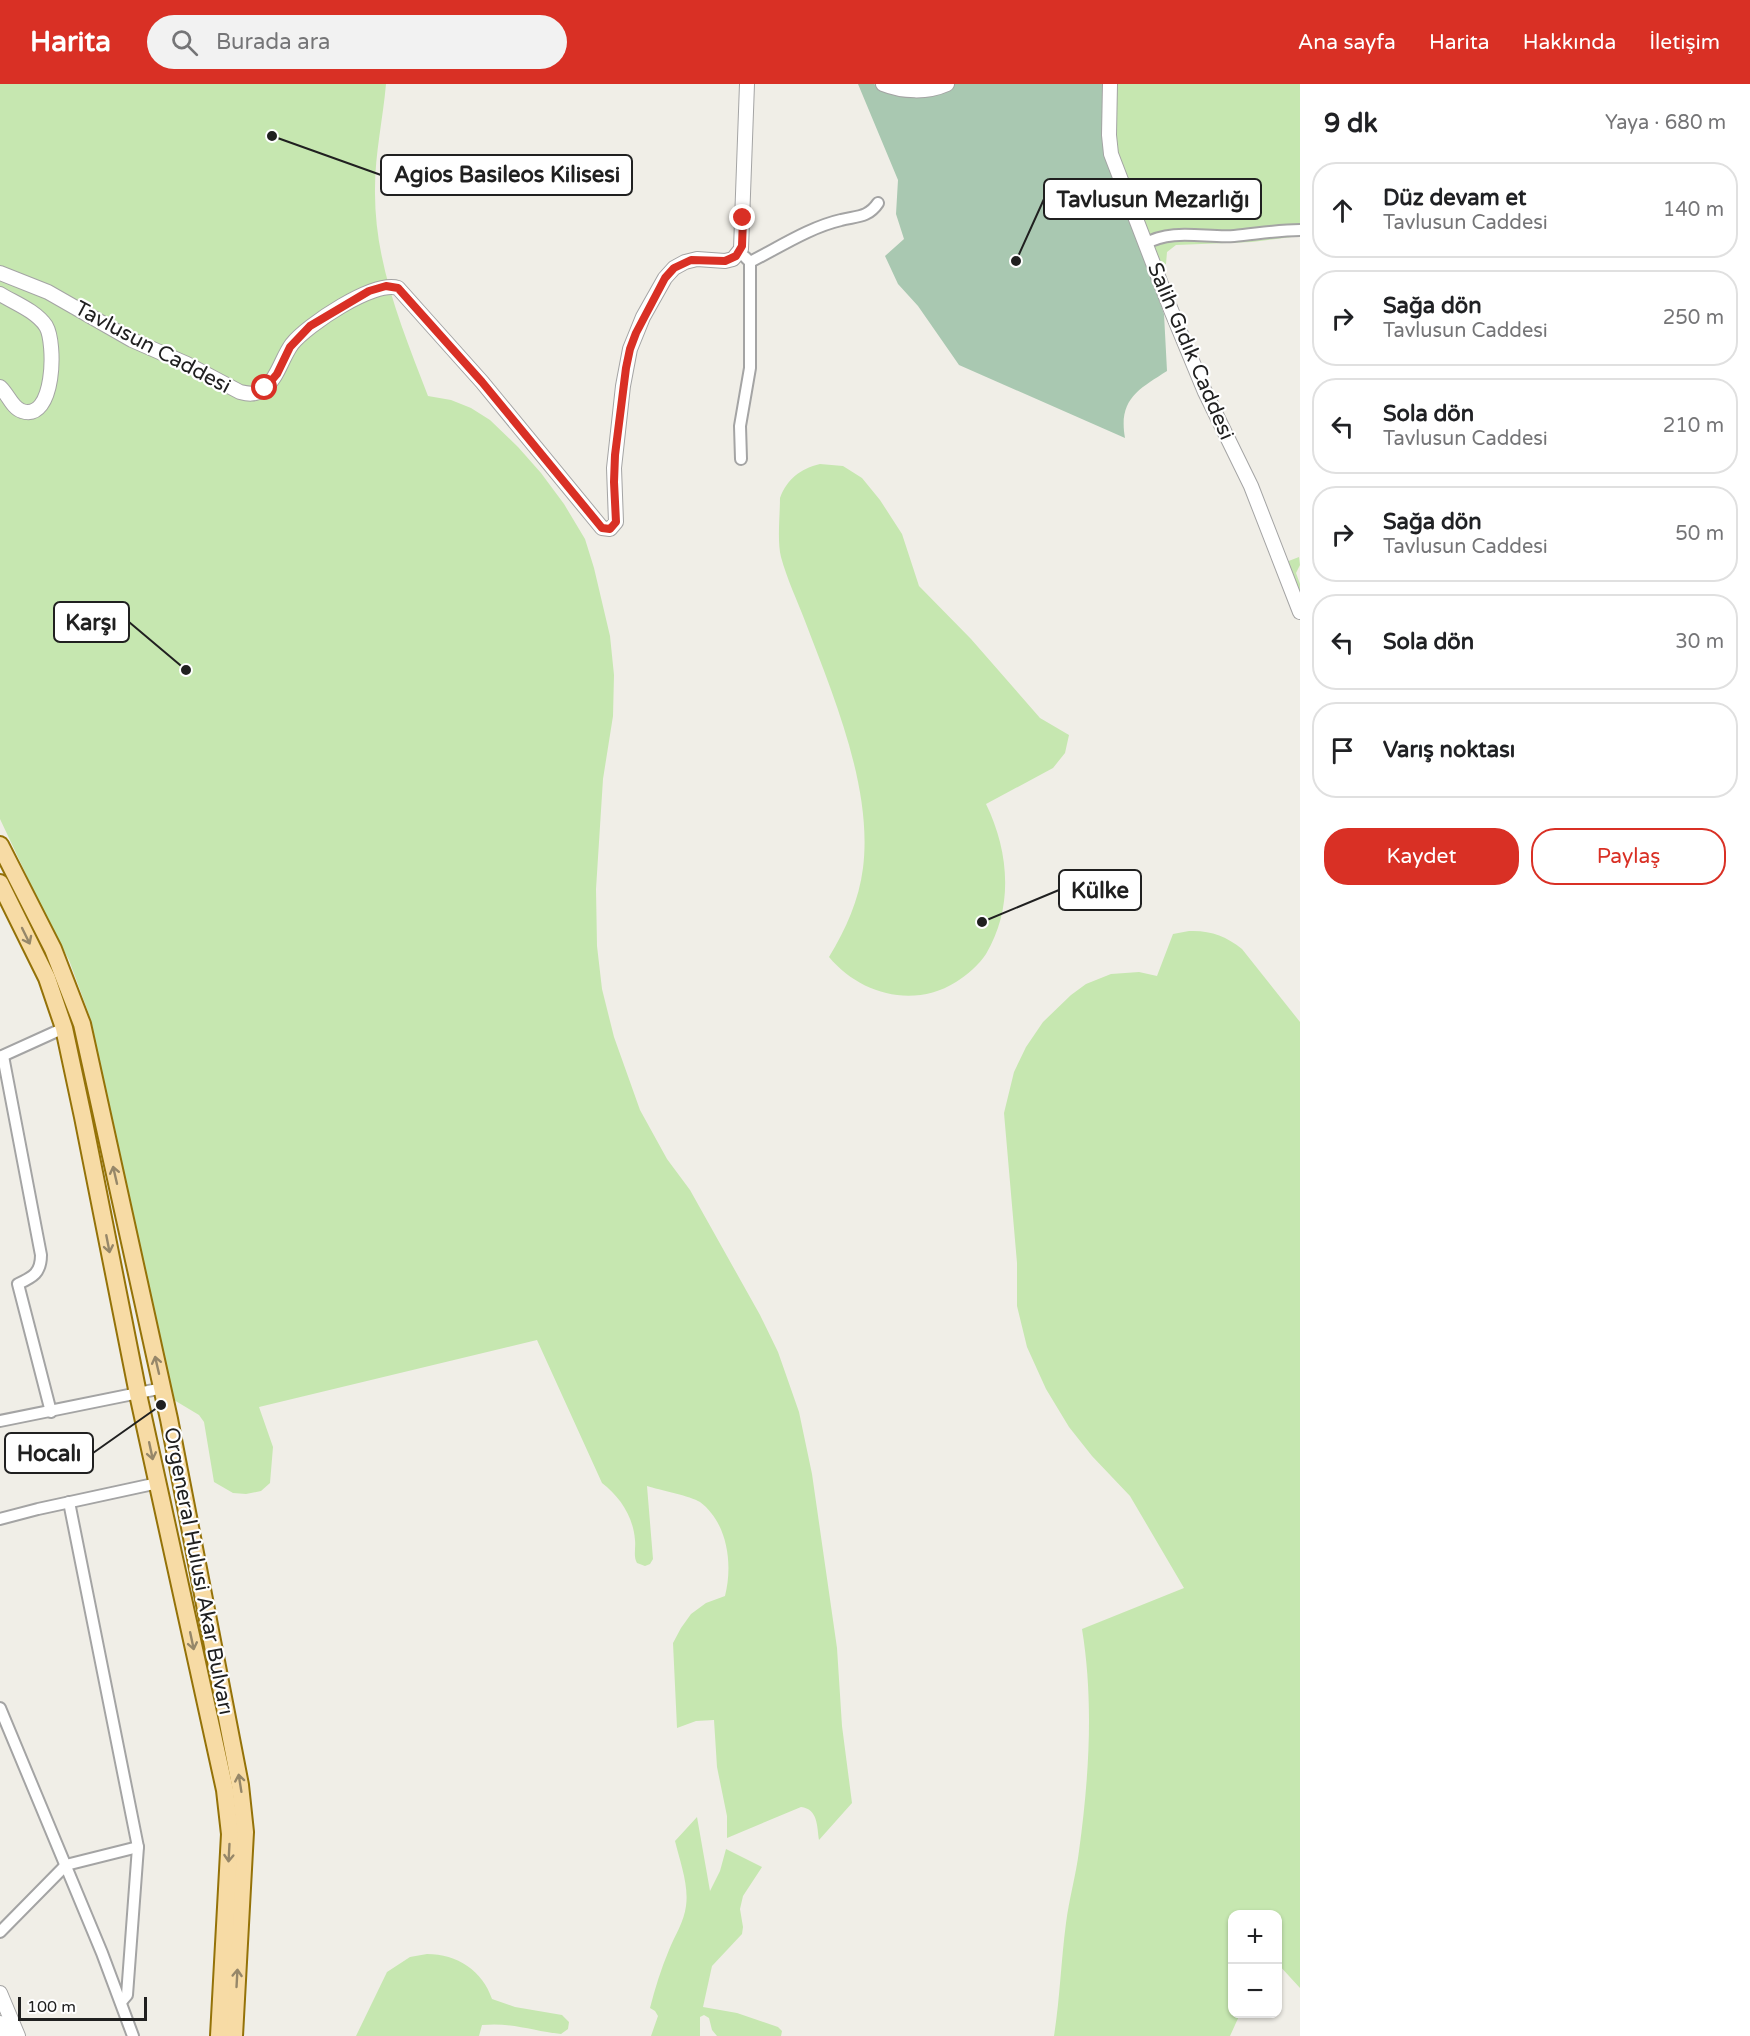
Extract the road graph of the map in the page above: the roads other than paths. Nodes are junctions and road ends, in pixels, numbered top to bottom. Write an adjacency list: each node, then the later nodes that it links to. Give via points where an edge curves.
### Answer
1 (883, 84): 2 (street, via 913,91)
2 (947, 84)
3 (1110, 84): 7 (street, Salih Gıdık Caddesi, via 1110,148)
4 (746, 85): 8 (street)
5 (878, 203): 8 (street, via 866,215 820,226)
6 (1300, 230): 7 (street, via 1218,237 1171,235)
7 (1145, 244): 13 (street, Salih Gıdık Caddesi, via 1192,360 1263,514)
8 (741, 258): 9 (street, Tavlusun Caddesi, via 691,260 674,268 643,317 626,368 614,468 616,522 607,530 398,288 386,286 369,291 310,326 290,347 270,384 250,394 132,340 48,292); 12 (street, via 750,368 740,426)
9 (0, 273)
10 (0, 294): 11 (street, Tavlusun Caddesi, via 38,318 48,330 51,346 48,391 41,406 34,411 22,411)
11 (0, 387)
12 (741, 459)
13 (1300, 612)
14 (0, 845): 18 (main road, Orgeneral Hulusi Akar Bulvarı, one-way to 14, via 82,1024 53,949)
15 (0, 883): 16 (main road, Orgeneral Hulusi Akar Bulvarı, one-way to 16, via 47,978)
16 (63, 1028): 17 (street); 19 (main road, Orgeneral Hulusi Akar Bulvarı, one-way to 19)
17 (2, 1057): 20 (street, via 40,1255 36,1276 18,1284)
18 (163, 1388): 19 (street); 36 (main road, Orgeneral Hulusi Akar Bulvarı, one-way to 18, via 245,1832 240,1785)
19 (138, 1394): 20 (street); 22 (main road, Orgeneral Hulusi Akar Bulvarı, one-way to 22)
20 (51, 1412): 21 (street)
21 (0, 1421)
22 (158, 1483): 23 (street); 35 (main road, Orgeneral Hulusi Akar Bulvarı, one-way to 35, via 225,1790 230,1834)
23 (69, 1502): 24 (street); 26 (street)
24 (0, 1519)
25 (0, 1708): 27 (street)
26 (138, 1847): 27 (street); 30 (street, via 127,1993)
27 (66, 1864): 28 (street); 30 (street)
28 (0, 1932)
29 (0, 1993): 33 (street)
30 (121, 2002): 34 (street)
31 (0, 2024): 32 (street)
32 (5, 2036)
33 (18, 2036)
34 (133, 2036)
35 (219, 2036)
36 (234, 2036)

